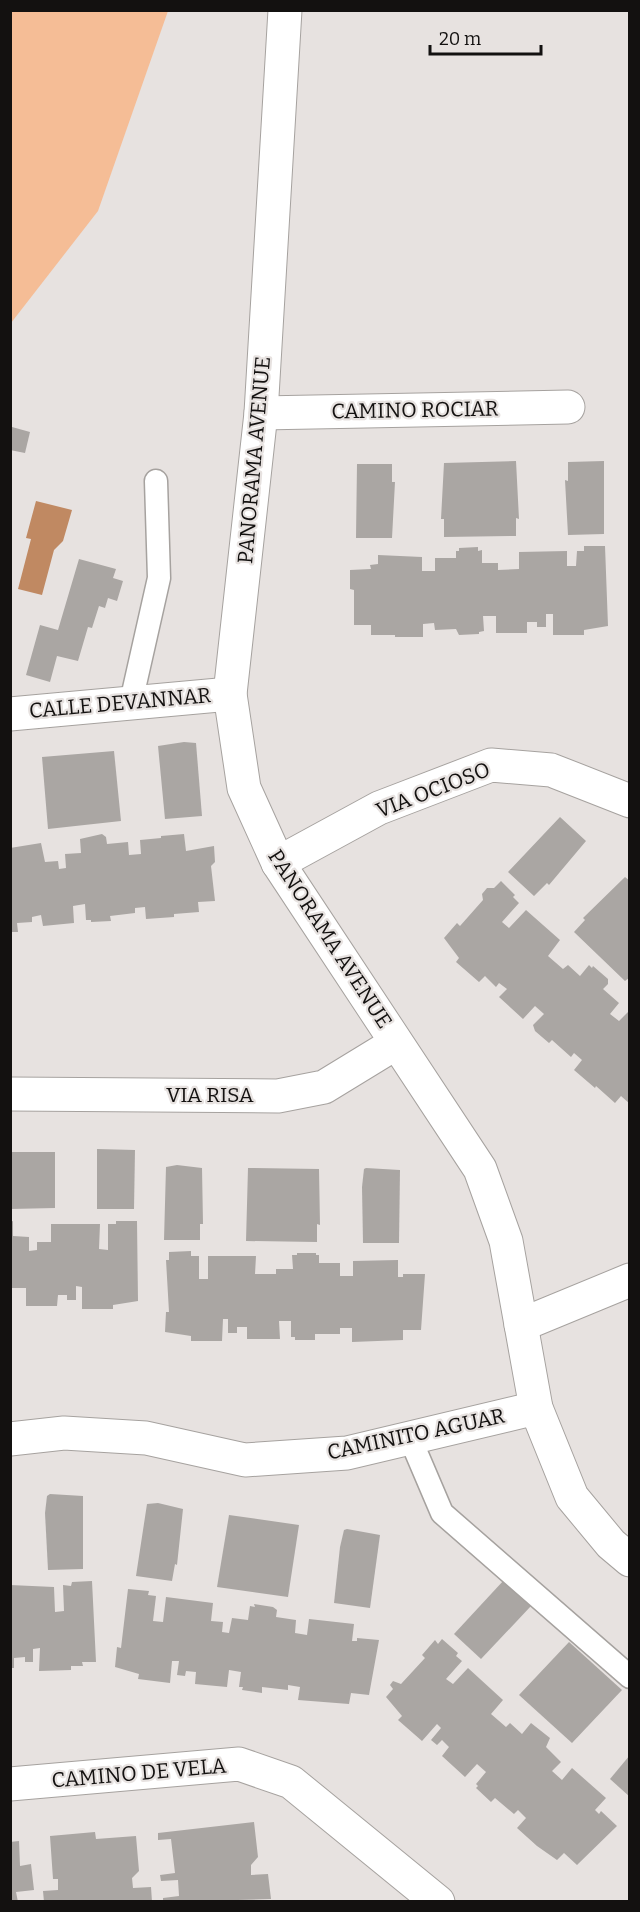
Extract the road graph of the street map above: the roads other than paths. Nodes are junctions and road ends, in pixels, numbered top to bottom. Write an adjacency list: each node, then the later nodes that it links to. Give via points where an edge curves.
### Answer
1 (285, 10): 3 (street, PANORAMA AVENUE)
2 (568, 406): 3 (street, CAMINO ROCIAR)
3 (261, 413): 5 (street, PANORAMA AVENUE)
4 (156, 482): 6 (lane, via 159,578)
5 (230, 694): 6 (street, CALLE DEVANNAR); 9 (street, PANORAMA AVENUE, via 244,788)
6 (131, 702): 7 (street, CALLE DEVANNAR)
7 (10, 714)
8 (630, 801): 9 (street, VIA OCIOSO, via 551,770 491,765 379,808)
9 (278, 863): 10 (street, PANORAMA AVENUE)
10 (396, 1043): 11 (street, VIA RISA, via 324,1087 278,1096); 13 (street, PANORAMA AVENUE, via 480,1168 506,1241)
11 (10, 1094)
12 (630, 1280): 13 (street)
13 (521, 1325): 14 (street, PANORAMA AVENUE)
14 (536, 1408): 15 (street, CAMINITO AGUAR); 17 (street, PANORAMA AVENUE, via 572,1497 611,1544)
15 (410, 1438): 16 (street, CAMINITO AGUAR, via 347,1453 245,1460 146,1438 64,1433); 18 (lane, via 442,1513)
16 (10, 1439)
17 (630, 1560)
18 (630, 1677)
19 (10, 1784): 20 (street, CAMINO DE VELA, via 239,1764 291,1782)
20 (438, 1902)

